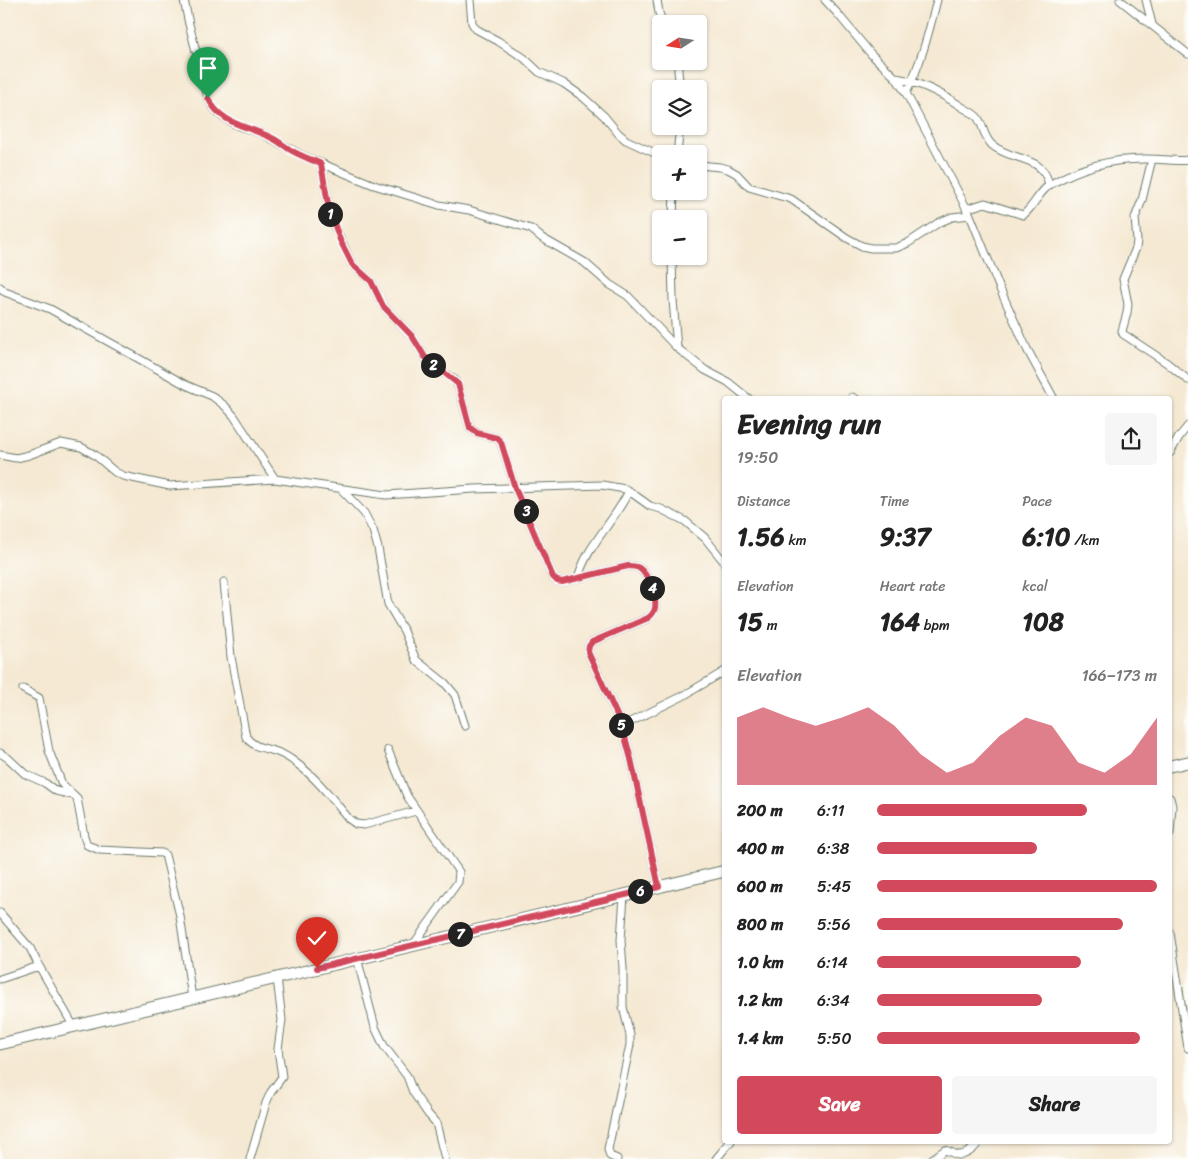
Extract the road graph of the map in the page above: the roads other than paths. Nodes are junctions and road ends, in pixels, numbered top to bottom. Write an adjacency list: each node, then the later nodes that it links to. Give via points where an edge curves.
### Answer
1 (184, 0): 17 (street, via 212,106 236,125 263,134)
2 (470, 0): 14 (street, via 472,23 476,29 539,72 563,83 604,116 626,140)
3 (657, 0): 8 (street)
4 (825, 0): 11 (street)
5 (937, 0): 12 (street)
6 (1120, 0): 9 (street)
7 (1146, 0): 9 (street)
8 (659, 15)
9 (1152, 24): 10 (street)
10 (1188, 54)
11 (896, 78): 12 (street); 13 (street)
12 (912, 81): 13 (street); 19 (street, via 946,96 976,116 992,145 1041,168)
13 (906, 93): 20 (street)
14 (652, 152)
15 (1152, 158): 16 (street); 19 (street, via 1128,158 1091,165); 24 (street, via 1135,218 1136,248 1123,279 1128,304 1122,331)
16 (1188, 160)
17 (321, 164): 23 (street, via 374,186 531,229 584,262 628,296); 31 (street, via 329,209 352,264 371,281 383,306 412,336 425,357 458,384 470,428 501,442)
18 (707, 166): 20 (street, via 736,174 749,187 791,199 847,238 871,248 896,248 938,223)
19 (1049, 185): 20 (street, via 1023,215 985,204)
20 (968, 212): 26 (street, via 1027,349)
21 (672, 265): 23 (street)
22 (0, 287): 30 (street, via 5,292 58,313 177,380 212,396 234,416)
23 (677, 348): 25 (street)
24 (1188, 380)
25 (745, 396)
26 (1052, 396)
27 (1188, 426): 28 (street)
28 (1172, 449)
29 (0, 455): 30 (street, via 29,456 66,443 95,455 123,476 164,485)
30 (275, 479): 32 (street)
31 (515, 488): 32 (street, via 386,495); 33 (street, via 602,485); 35 (street, via 553,577 562,582)
32 (341, 489): 39 (street, via 364,513 373,530 388,604 416,660 445,682 455,695)
33 (629, 490): 34 (street, via 650,506 685,521 705,538); 35 (street, via 582,562)
34 (722, 559)
35 (578, 578): 40 (street, via 635,566 641,569 652,586 653,614 589,646 588,652)
36 (224, 582): 46 (street, via 231,656 246,737 250,743 276,751 296,763 356,824 364,825)
37 (722, 673): 40 (street)
38 (24, 689): 45 (street, via 39,698 49,751 62,784)
39 (465, 726)
40 (622, 726): 48 (street)
41 (388, 750): 46 (street)
42 (0, 753): 45 (street, via 25,774 56,791)
43 (1188, 762): 44 (main road)
44 (1172, 766)
45 (73, 795): 57 (street, via 79,803 84,836 90,847 165,855 180,916)
46 (416, 810): 51 (street, via 457,867 459,876)
47 (722, 872): 48 (main road)
48 (659, 887): 49 (main road)
49 (624, 895): 51 (main road); 65 (street, via 621,940 623,1007 630,1045 608,1149 610,1156)
50 (0, 913): 54 (street, via 30,948)
51 (413, 945): 53 (main road)
52 (1172, 945): 60 (street)
53 (357, 958): 55 (main road); 64 (street, via 375,1027 384,1046 407,1076 413,1092 436,1123)
54 (39, 966): 56 (street); 58 (street)
55 (277, 978): 57 (main road); 63 (street, via 281,1008 278,1048 282,1077 266,1103)
56 (0, 979)
57 (192, 998): 58 (main road)
58 (74, 1027): 59 (main road)
59 (0, 1043)
60 (1188, 1048)
61 (728, 1144): 66 (street)
62 (978, 1144): 67 (street, via 964,1155 945,1150)
63 (250, 1159)
64 (445, 1159)
65 (617, 1159)
66 (716, 1159)
67 (932, 1159)

